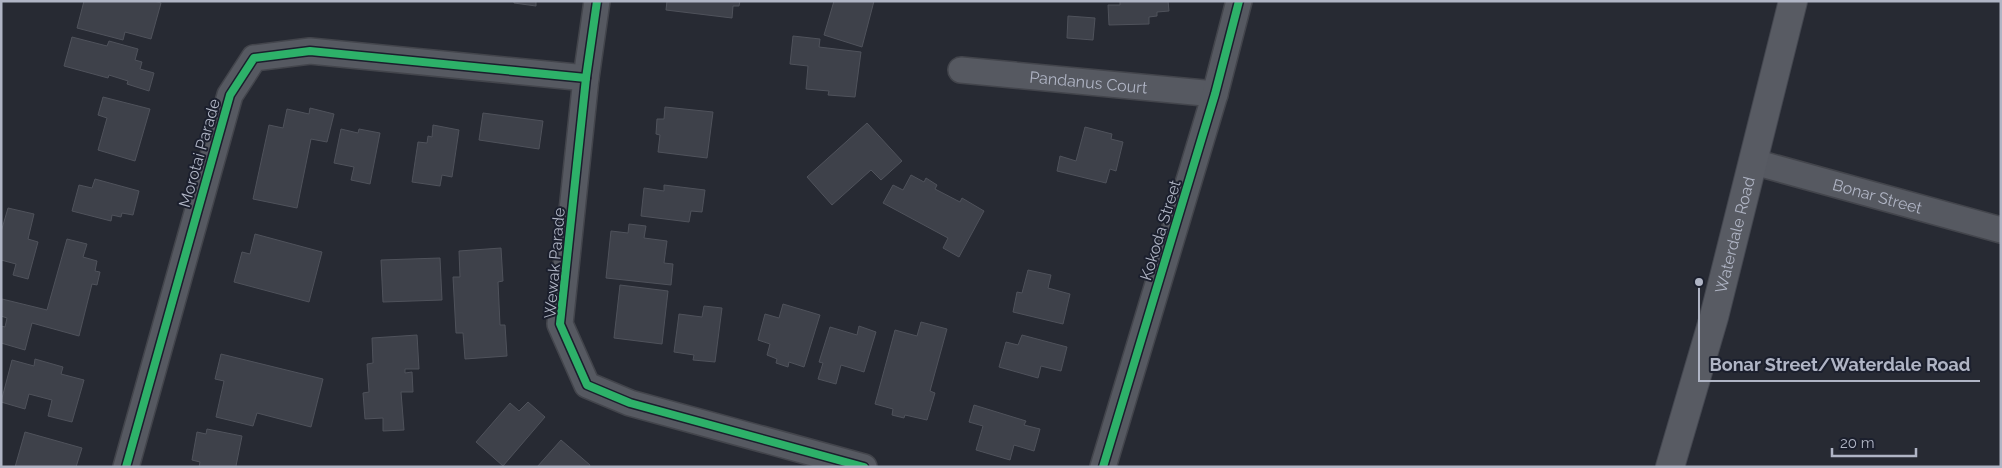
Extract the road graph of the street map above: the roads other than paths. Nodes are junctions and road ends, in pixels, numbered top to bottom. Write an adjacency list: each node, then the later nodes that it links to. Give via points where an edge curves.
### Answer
1 (597, 1): 5 (street, Wewak Parade)
2 (1239, 1): 6 (street, Kokoda Street)
3 (1793, 1): 7 (main road, Waterdale Road)
4 (962, 70): 6 (street, Pandanus Court)
5 (586, 78): 9 (street, Morotai Parade, via 310,51 254,58 230,95); 10 (street, Wewak Parade, via 560,324 587,385 630,403)
6 (1214, 94): 11 (street, Kokoda Street)
7 (1754, 162): 8 (street, Bonar Street); 12 (main road, Waterdale Road, via 1714,317)
8 (2001, 230)
9 (126, 467)
10 (864, 467)
11 (1104, 467)
12 (1670, 467)

